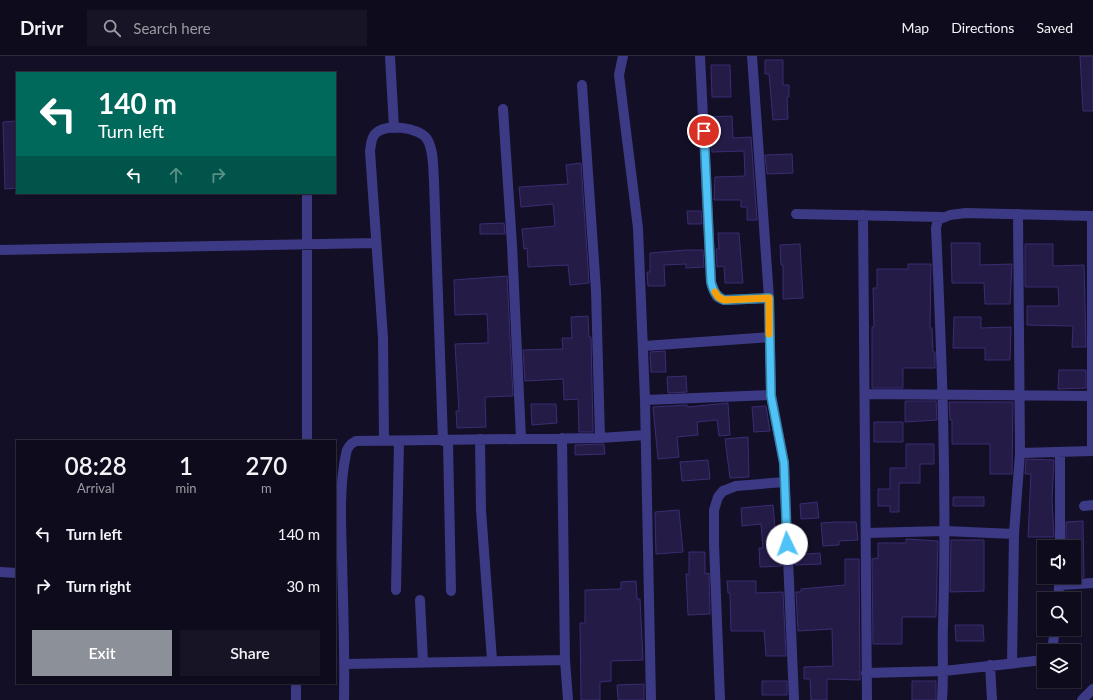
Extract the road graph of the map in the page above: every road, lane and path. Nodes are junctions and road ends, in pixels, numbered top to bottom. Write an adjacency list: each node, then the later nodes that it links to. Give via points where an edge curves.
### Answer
1 (390, 56): 7 (street)
2 (623, 56): 19 (street, via 619,75 638,228)
3 (700, 56): 17 (street, via 711,282 718,297 724,300)
4 (752, 56): 17 (street)
5 (582, 85): 29 (street, via 596,291)
6 (503, 109): 27 (street)
7 (394, 128): 14 (street, via 381,129 375,134 370,146); 34 (street, via 420,131 427,139 431,150)
8 (307, 194): 15 (street)
9 (796, 214): 11 (street)
10 (1018, 214): 12 (street); 13 (street, via 966,213); 22 (street)
11 (863, 215): 13 (street); 20 (street)
12 (1093, 216): 24 (street)
13 (942, 217): 21 (street, via 938,220 936,228)
14 (376, 243): 15 (street); 32 (street, via 384,338)
15 (308, 244): 16 (street); 31 (street)
16 (0, 250)
17 (769, 298): 18 (street)
18 (770, 338): 19 (street); 23 (street)
19 (644, 346): 25 (street)
20 (865, 394): 21 (street); 40 (street)
21 (943, 394): 22 (street); 39 (street)
22 (1018, 394): 24 (street); 36 (street)
23 (771, 396): 25 (street); 38 (street, via 784,463)
24 (1093, 396): 35 (street)
25 (645, 400): 26 (street)
26 (646, 435): 29 (street); 64 (street)
27 (521, 438): 28 (street); 30 (street)
28 (562, 438): 29 (street); 51 (street)
29 (600, 438)
30 (480, 439): 34 (street); 50 (street, via 481,510)
31 (307, 440)
32 (384, 441): 33 (street); 55 (street, via 356,441 349,445 346,454 341,521)
33 (399, 441): 34 (street); 47 (street)
34 (445, 441): 48 (street)
35 (1093, 451): 37 (street)
36 (1020, 453): 37 (street); 41 (street)
37 (1060, 453): 42 (street)
38 (784, 482): 65 (street, via 736,486 723,491 714,510); 66 (street)
39 (945, 531): 40 (street); 41 (street); 57 (street)
40 (866, 533): 58 (street)
41 (1014, 534): 54 (street)
42 (1060, 540)
43 (0, 572): 44 (street)
44 (16, 573)
45 (1081, 582): 46 (street)
46 (1093, 583)
47 (396, 590)
48 (451, 591)
49 (420, 600): 53 (street)
50 (492, 660): 51 (street); 53 (street)
51 (565, 660): 63 (street)
52 (1037, 661): 54 (street)
53 (423, 662): 55 (street)
54 (1012, 663): 56 (street)
55 (345, 664): 62 (street)
56 (990, 665): 57 (street); 69 (street)
57 (944, 671): 58 (street); 68 (street)
58 (866, 673): 67 (street)
59 (296, 684): 61 (street)
60 (1093, 689): 70 (street)
61 (296, 700)
62 (344, 700)
63 (568, 700)
64 (651, 700)
65 (720, 700)
66 (794, 700)
67 (867, 700)
68 (942, 700)
69 (992, 700)
70 (1082, 700)

